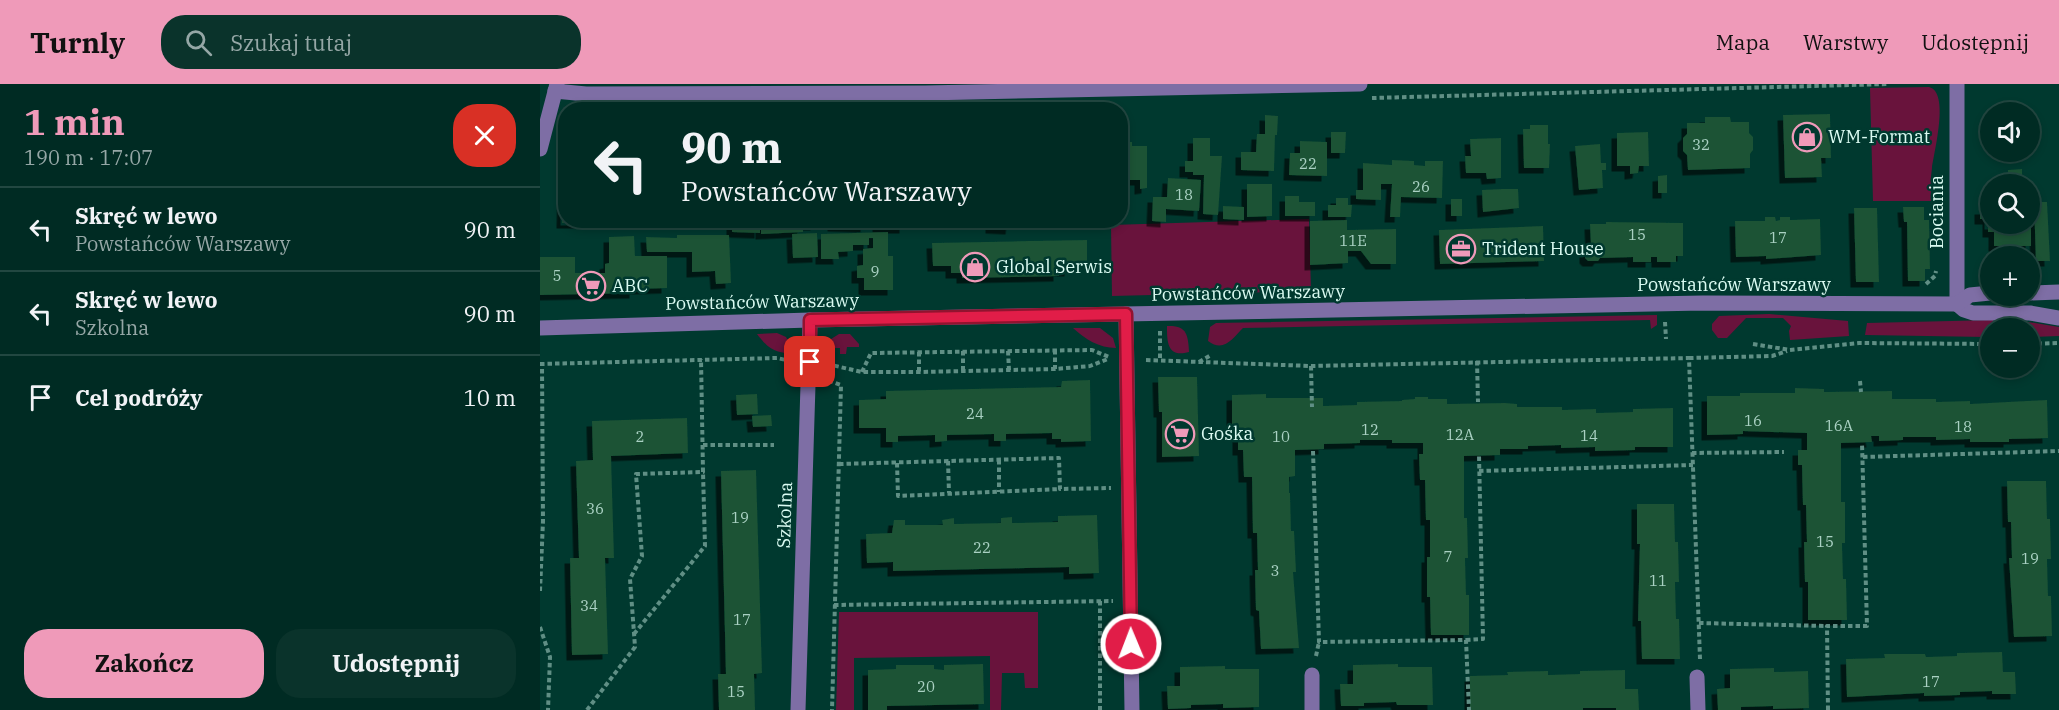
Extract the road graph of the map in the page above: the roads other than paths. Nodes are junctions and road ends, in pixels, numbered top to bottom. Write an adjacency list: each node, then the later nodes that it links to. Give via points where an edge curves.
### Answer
1 (1360, 84): 4 (street)
2 (1957, 84): 9 (street, Bociania)
3 (556, 88): 4 (street, via 586,94); 5 (street)
4 (1030, 88)
5 (540, 149)
6 (2059, 292): 7 (street)
7 (2040, 293)
8 (1980, 294): 9 (street, Powstańców Warszawy, via 1970,295)
9 (1957, 304): 10 (street, Powstańców Warszawy, via 1713,303); 11 (street, Powstańców Warszawy, via 1973,313 2030,313)
10 (1126, 314): 12 (street, Powstańców Warszawy); 17 (street)
11 (2059, 318)
12 (810, 320): 13 (street, Powstańców Warszawy); 16 (street, Szkolna)
13 (540, 328)
14 (1312, 675): 18 (street)
15 (1697, 677): 19 (street)
16 (798, 710)
17 (1132, 710)
18 (1312, 710)
19 (1698, 710)

